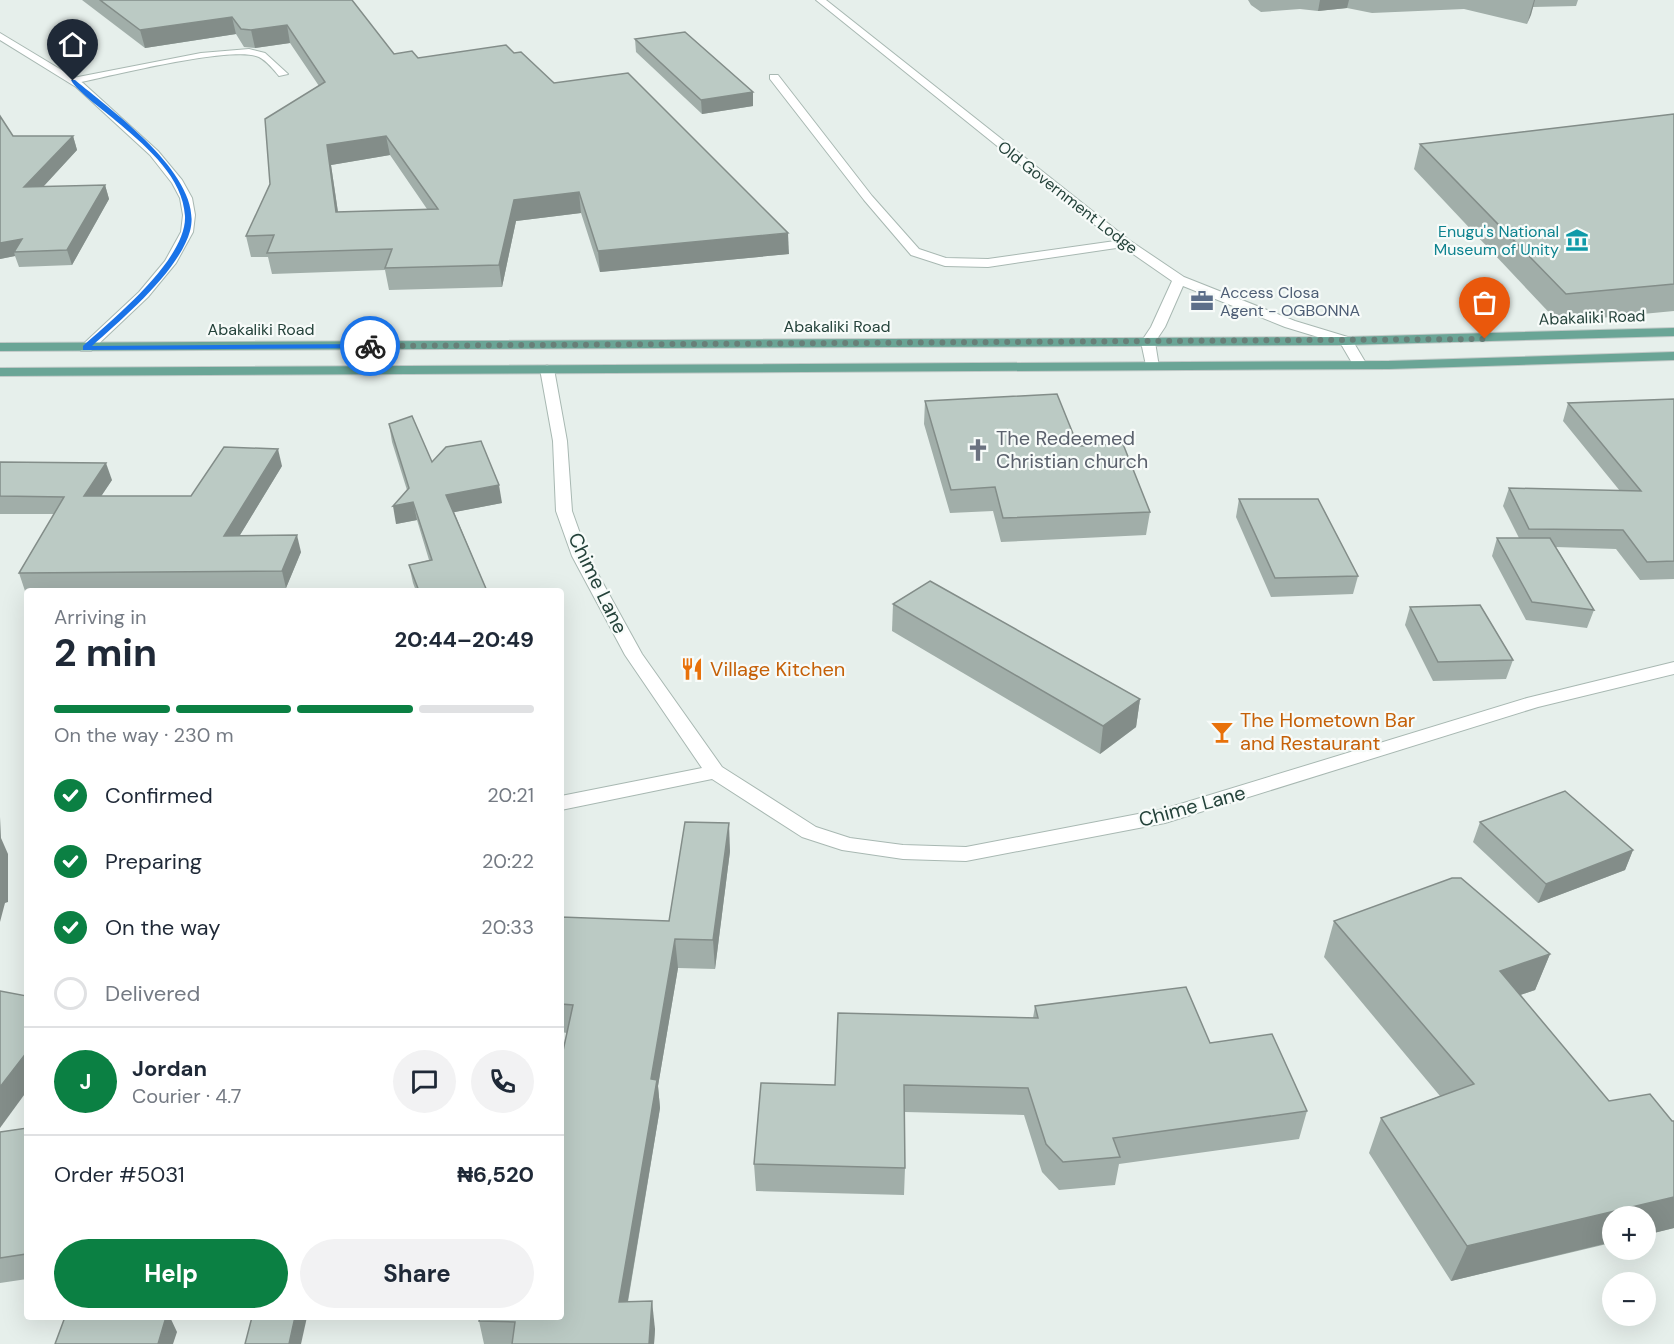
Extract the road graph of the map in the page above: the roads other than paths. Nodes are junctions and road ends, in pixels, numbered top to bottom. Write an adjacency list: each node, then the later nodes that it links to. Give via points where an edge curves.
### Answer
1 (820, 0): 6 (street, Old Government Lodge)
2 (0, 36): 5 (street)
3 (283, 74): 5 (street, via 261,54 246,52)
4 (774, 77): 6 (street, via 915,252 945,262 988,263)
5 (73, 81): 12 (street, via 147,143 183,192 188,216 187,231 171,262 138,300)
6 (1125, 243): 7 (street, Old Government Lodge)
7 (1179, 280): 9 (street, Old Government Lodge, via 1290,324); 10 (street)
8 (1674, 332): 9 (main road, Abakaliki Road)
9 (1346, 341): 10 (main road, Abakaliki Road); 14 (street)
10 (1149, 342): 12 (main road, Abakaliki Road); 15 (street)
11 (0, 347): 12 (main road, Abakaliki Road)
12 (86, 348)
13 (1674, 356): 14 (main road)
14 (1360, 365): 15 (main road)
15 (1152, 367): 16 (main road)
16 (547, 369): 17 (main road); 19 (street, Chime Lane, via 560,441 564,511 580,556 634,655)
17 (0, 372)
18 (1674, 668): 19 (street, Chime Lane, via 1534,702 1165,816 966,854 849,845 809,832)
19 (715, 772): 20 (street)
20 (564, 802)

